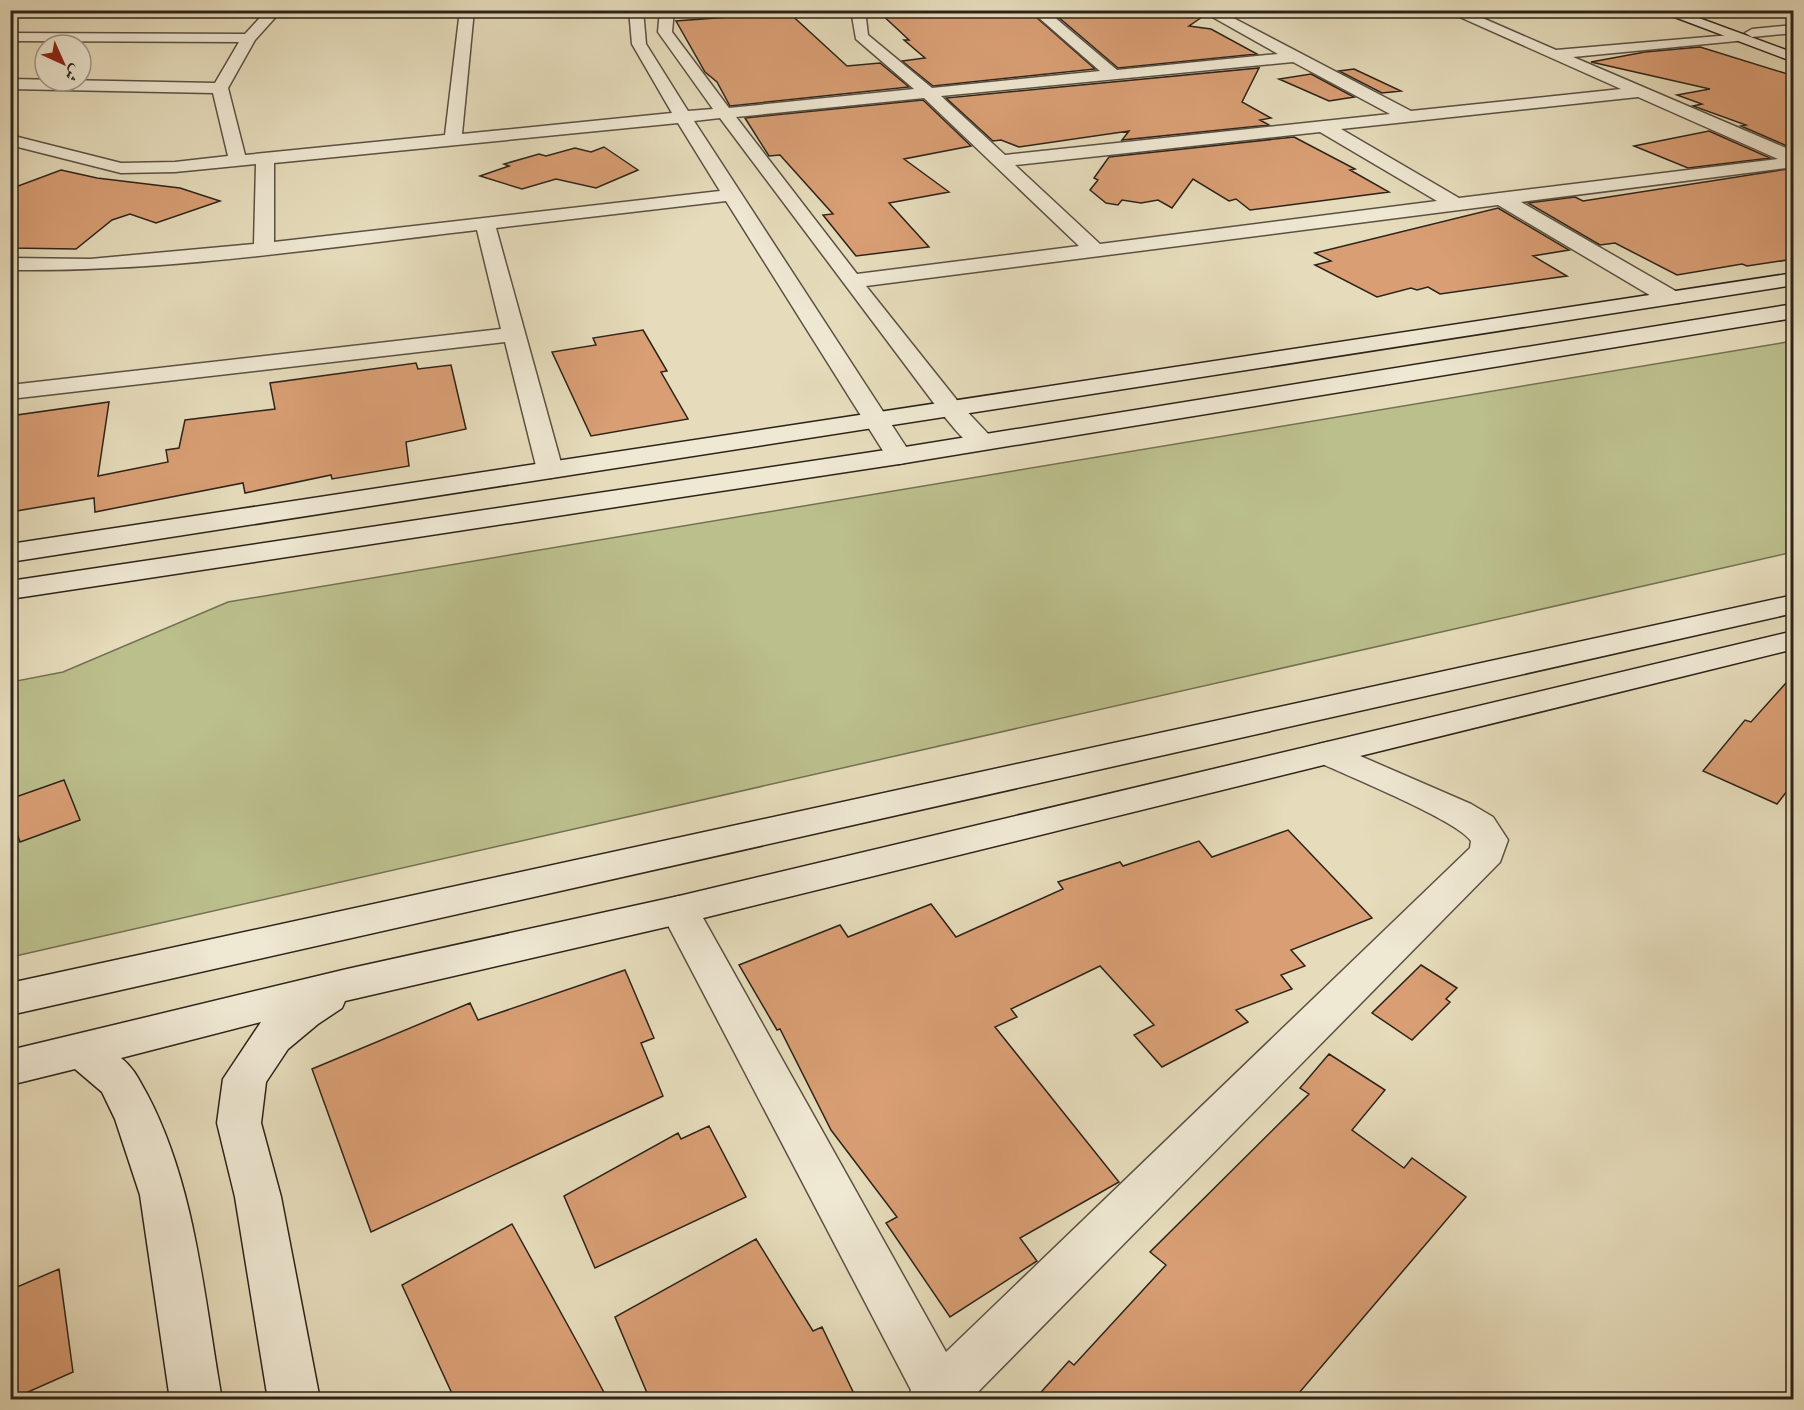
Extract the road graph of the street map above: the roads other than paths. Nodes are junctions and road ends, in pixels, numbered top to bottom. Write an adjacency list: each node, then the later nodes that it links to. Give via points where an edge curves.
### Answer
1 (275, 10): 14 (street)
2 (467, 10): 29 (street)
3 (636, 10): 25 (street, via 639,44)
4 (667, 10): 24 (street, via 665,32)
5 (858, 10): 22 (street, via 861,36)
6 (1037, 10): 19 (street)
7 (1207, 10): 17 (street)
8 (1451, 10): 16 (street)
9 (1663, 10): 12 (street)
10 (1690, 10): 12 (street)
11 (1794, 29): 12 (street)
12 (1744, 35): 15 (street); 16 (street); 18 (street)
13 (10, 38): 14 (street)
14 (249, 38): 21 (street)
15 (1794, 48)
16 (1552, 54): 23 (street)
17 (1293, 57): 19 (street); 26 (street)
18 (1794, 58)
19 (1113, 74): 22 (street)
20 (15, 87): 21 (street)
21 (220, 88): 31 (street)
22 (927, 92): 24 (street); 32 (street)
23 (1640, 92): 26 (street); 34 (street, via 1787,155 1786,163)
24 (724, 111): 25 (street); 41 (street)
25 (683, 116): 29 (street); 33 (street)
26 (1407, 116): 27 (street)
27 (1321, 125): 32 (street); 35 (street)
28 (10, 140): 31 (street, via 121,168)
29 (453, 140): 30 (street)
30 (265, 158): 31 (street); 37 (street)
31 (238, 161)
32 (1000, 161): 38 (street)
33 (732, 195): 36 (street); 47 (street)
34 (1500, 198): 35 (street); 42 (street)
35 (1455, 204): 38 (street)
36 (485, 223): 37 (street); 44 (street)
37 (264, 249): 39 (street, via 90,265)
38 (1094, 249): 41 (street)
39 (10, 264)
40 (1794, 279): 42 (street)
41 (852, 281): 46 (street)
42 (1671, 298): 46 (street)
43 (1794, 311): 48 (street)
44 (514, 334): 45 (street); 50 (street)
45 (10, 392)
46 (951, 408): 47 (street); 48 (street)
47 (875, 420): 49 (street); 50 (street)
48 (982, 442): 49 (street)
49 (899, 456): 52 (street)
50 (550, 470): 51 (street)
51 (10, 553)
52 (10, 590)
53 (1794, 604): 58 (street)
54 (1794, 640): 55 (street)
55 (1328, 753): 56 (street); 61 (street, via 1480,826 1490,840 1487,854)
56 (680, 910): 57 (street); 61 (street)
57 (347, 985): 59 (street); 63 (street, via 303,1012 273,1037 245,1079 243,1090 239,1124 258,1197)
58 (10, 999)
59 (82, 1051): 60 (street); 62 (street, via 117,1079 137,1118 159,1184)
60 (10, 1068)
61 (937, 1396)
62 (196, 1400)
63 (294, 1400)

